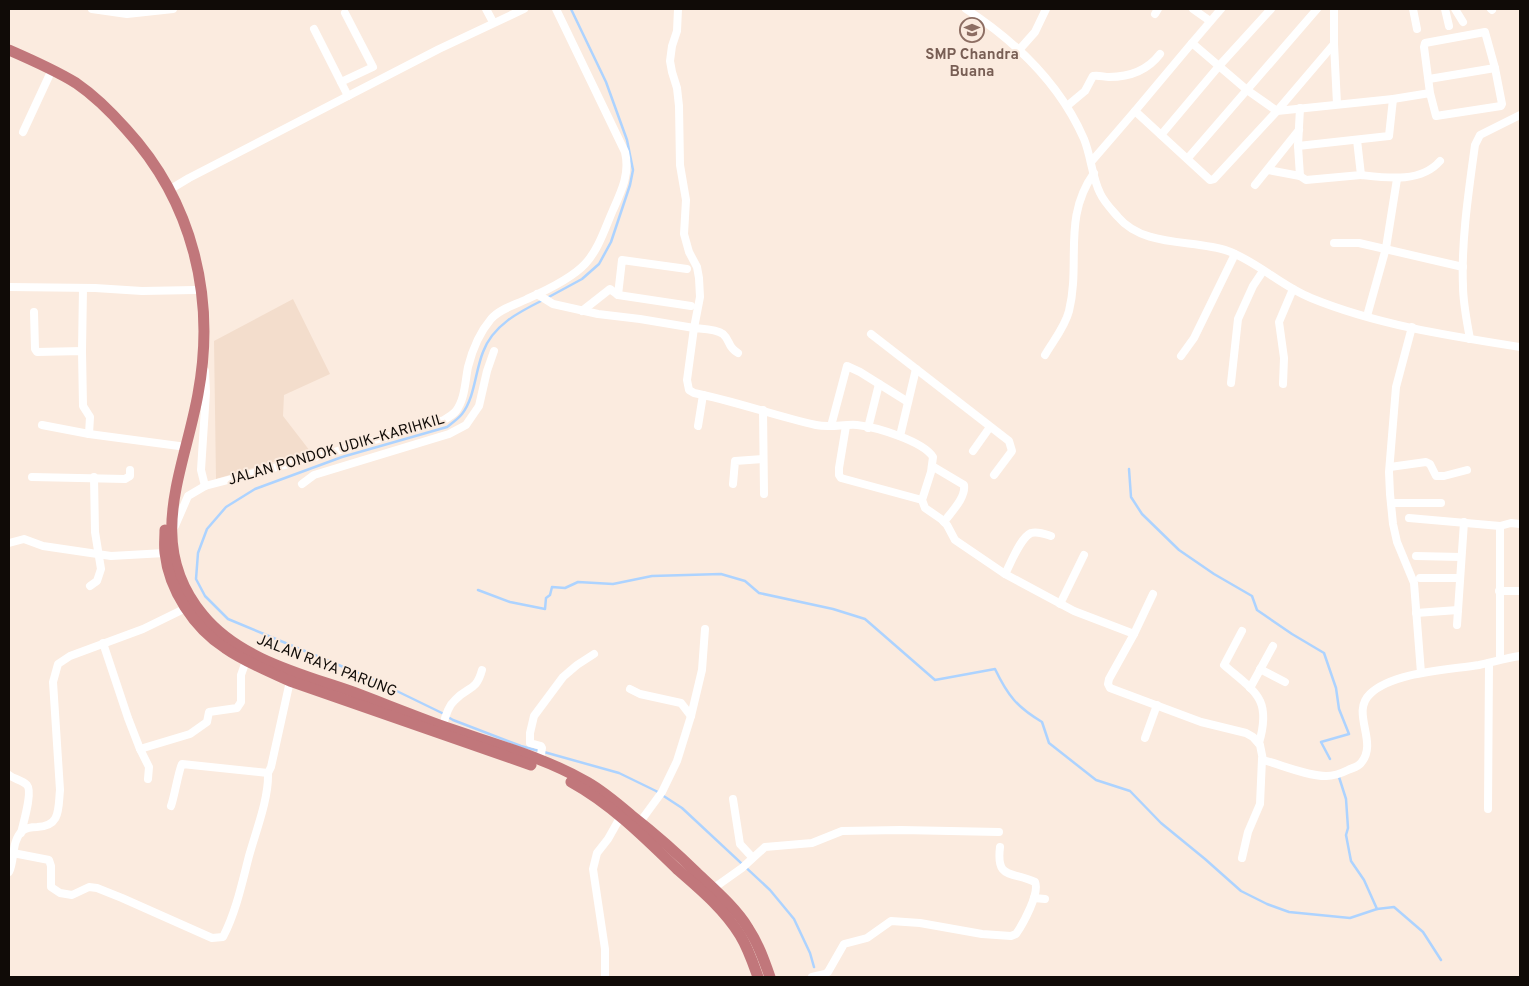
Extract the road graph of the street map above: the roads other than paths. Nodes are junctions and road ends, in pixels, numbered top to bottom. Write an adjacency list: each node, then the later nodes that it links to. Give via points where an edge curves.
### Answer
1 (92, 9): 2 (street, via 127,14)
2 (173, 9)
3 (486, 9): 19 (street)
4 (524, 9): 19 (street)
5 (556, 9): 70 (street, JALAN PONDOK UDIK–KARIHKIL, via 624,152 627,167 622,190 592,255 576,272)
6 (678, 9): 77 (street, via 670,60 679,106 680,165 686,200 684,234 698,267 699,278 700,297)
7 (966, 9): 27 (street)
8 (1046, 9): 27 (street, via 1035,32)
9 (1193, 9): 18 (street)
10 (1221, 9): 18 (street)
11 (1271, 9): 30 (street)
12 (1317, 9): 35 (street)
13 (1334, 9): 25 (street)
14 (1414, 9): 22 (street)
15 (1445, 9): 21 (street)
16 (1455, 9): 20 (street)
17 (346, 13): 34 (street, via 373,67)
18 (1210, 21): 24 (street)
19 (493, 22): 37 (street)
20 (1463, 22)
21 (1449, 26)
22 (1417, 29)
23 (314, 30): 34 (street)
24 (1192, 43): 30 (street); 42 (street)
25 (1334, 44): 39 (street); 43 (street)
26 (9, 50): 59 (highway, JALAN RAYA PARUNG, via 77,84 107,109 134,137)
27 (1019, 50): 40 (street)
28 (1160, 54): 40 (street, via 1144,70 1117,77 1093,76 1085,91)
29 (9, 57): 32 (highway, JALAN RAYA PARUNG)
30 (1219, 66): 35 (street); 47 (street)
31 (1495, 68): 33 (street); 33 (street, via 1483,31 1425,43); 36 (street, via 1502,104 1499,107 1436,116)
32 (49, 76): 46 (street); 69 (highway, JALAN RAYA PARUNG, via 102,113 149,167 178,223)
33 (1429, 79): 36 (street)
34 (341, 82): 37 (street)
35 (1247, 90): 43 (street); 50 (street)
36 (1430, 93): 38 (street)
37 (348, 96): 59 (street)
38 (1393, 100): 39 (street); 48 (street, via 1389,136)
39 (1337, 104): 41 (street)
40 (1067, 106): 52 (street, via 1085,140)
41 (1300, 108): 43 (street); 45 (street)
42 (1135, 111): 47 (street); 52 (street)
43 (1277, 111): 50 (street, via 1214,180 1210,180)
44 (1520, 115): 63 (street, via 1477,139 1466,216)
45 (1299, 130): 49 (street); 53 (street)
46 (23, 132)
47 (1161, 135): 50 (street)
48 (1357, 140): 49 (street); 55 (street)
49 (1298, 146): 56 (street)
50 (1188, 158)
51 (1440, 161): 57 (street, via 1426,172)
52 (1091, 162): 54 (street)
53 (1268, 170): 56 (street); 58 (street)
54 (1094, 173): 62 (street, via 1100,193 1109,206 1120,220 1137,230 1154,238); 84 (street, via 1080,196 1074,225 1072,293 1068,312)
55 (1361, 175): 56 (street, via 1306,180); 57 (street)
56 (1300, 176)
57 (1397, 179): 61 (street)
58 (1255, 185)
59 (169, 190): 85 (highway, JALAN RAYA PARUNG, via 186,223 196,263 203,301)
60 (1334, 243): 61 (street)
61 (1386, 248): 63 (street); 75 (street)
62 (1235, 254): 65 (street); 86 (street, via 1194,338)
63 (1463, 268): 79 (street, via 1462,287)
64 (688, 269): 71 (street, via 622,260)
65 (1263, 270): 68 (street); 88 (street, via 1238,319)
66 (9, 287): 67 (street)
67 (83, 288): 69 (street); 81 (street)
68 (1293, 289): 75 (street, via 1348,312); 90 (street, via 1279,322)
69 (195, 290): 102 (highway, JALAN RAYA PARUNG, via 198,355)
70 (537, 294): 73 (street, via 553,304); 104 (street, JALAN PONDOK UDIK–KARIHKIL, via 498,313 489,321 474,350 456,412 444,420)
71 (618, 294): 72 (street); 73 (street, via 610,289)
72 (691, 306)
73 (582, 311): 77 (street)
74 (34, 312): 81 (street, via 37,352)
75 (1367, 316): 76 (street)
76 (1412, 327): 79 (street); 108 (street, via 1396,386)
77 (694, 328): 83 (street, via 718,331 730,348); 91 (street, via 687,385 694,393)
78 (870, 334): 87 (street)
79 (1470, 339): 80 (street)
80 (1520, 347)
81 (82, 351): 100 (street, via 83,406 90,417)
82 (494, 351): 107 (street, via 479,406 466,425 449,434)
83 (738, 353)
84 (1044, 355)
85 (204, 356): 116 (street, via 206,392 201,470); 127 (highway, JALAN RAYA PARUNG, via 198,396 173,500)
86 (1181, 356)
87 (916, 369): 92 (street); 98 (street)
88 (1231, 383)
89 (879, 384): 92 (street); 96 (street, via 847,366); 99 (street)
90 (1284, 384)
91 (703, 395): 93 (street); 95 (street)
92 (908, 402): 101 (street)
93 (763, 410): 96 (street, via 818,426); 105 (street)
94 (42, 425): 100 (street)
95 (698, 426)
96 (831, 426): 97 (street)
97 (846, 426): 99 (street); 118 (street, via 839,468 841,478)
98 (990, 427): 103 (street); 111 (street, via 1009,441 1012,451)
99 (868, 428): 101 (street)
100 (89, 434): 102 (street)
101 (900, 436): 106 (street, via 927,450 933,458)
102 (179, 446): 129 (highway, JALAN RAYA PARUNG, via 165,518)
103 (973, 451)
104 (334, 452): 107 (street); 116 (street, JALAN PONDOK UDIK–KARIHKIL)
105 (763, 460): 115 (street, via 734,461); 117 (street)
106 (932, 466): 118 (street); 122 (street, via 965,488)
107 (339, 467): 114 (street, via 314,475)
108 (1390, 467): 110 (street, via 1426,462 1440,477); 119 (street)
109 (130, 470): 113 (street, via 130,476 125,479)
110 (1467, 470)
111 (994, 475)
112 (32, 477): 113 (street)
113 (94, 477): 130 (street)
114 (302, 484)
115 (734, 484)
116 (205, 486): 127 (street, JALAN PONDOK UDIK–KARIHKIL, via 188,496)
117 (764, 494)
118 (922, 500): 122 (street, via 925,508)
119 (1391, 502): 120 (street); 144 (street, via 1397,542 1413,579)
120 (1441, 503)
121 (1409, 518): 123 (street)
122 (944, 522): 134 (street, via 955,540)
123 (1464, 522): 125 (street); 133 (street)
124 (1520, 524): 125 (street)
125 (1500, 526): 138 (street)
126 (1051, 536): 134 (street, via 1038,532 1022,540)
127 (172, 540): 163 (highway, JALAN RAYA PARUNG, via 178,568 189,595 204,617 226,637 246,650)
128 (9, 543): 130 (street, via 24,539 43,546)
129 (165, 553): 130 (street); 142 (highway, JALAN RAYA PARUNG, via 176,592)
130 (97, 554): 137 (street, via 101,569 97,581)
131 (1084, 555): 141 (street)
132 (1416, 556): 133 (street)
133 (1461, 556): 136 (street)
134 (1005, 574): 141 (street)
135 (1420, 578): 136 (street)
136 (1460, 578): 143 (street)
137 (90, 586)
138 (1499, 591): 139 (street); 153 (street)
139 (1520, 591)
140 (1153, 594): 148 (street)
141 (1060, 604): 148 (street)
142 (186, 608): 149 (street); 154 (highway, JALAN RAYA PARUNG, via 208,635)
143 (1458, 610): 144 (street); 145 (street)
144 (1416, 613): 158 (street)
145 (1457, 625)
146 (705, 629): 165 (street, via 702,670)
147 (1242, 631): 161 (street, via 1224,665)
148 (1134, 634): 164 (street, via 1108,679 1109,685)
149 (103, 644): 169 (street); 181 (street, via 70,656 56,667 53,682 60,790 56,817 46,827 30,828)
150 (1273, 646): 156 (street)
151 (594, 654): 170 (street, via 563,677 534,716 530,743 541,746)
152 (1520, 656): 153 (street)
153 (1500, 659): 155 (street)
154 (246, 660): 159 (highway, JALAN RAYA PARUNG); 169 (street, via 241,702 237,708 209,712 207,722 190,734)
155 (1489, 663): 158 (street); 177 (street)
156 (1260, 669): 160 (street); 161 (street)
157 (482, 670): 166 (street, via 475,686 456,698)
158 (1421, 673): 171 (street, via 1384,685 1365,700 1362,710 1367,747 1358,766 1328,776)
159 (290, 681): 163 (highway, JALAN RAYA PARUNG); 172 (street, JALAN RAYA PARUNG)
160 (1285, 682)
161 (1250, 688): 168 (street, via 1263,709)
162 (630, 689): 165 (street, via 681,703)
163 (371, 704): 166 (highway, JALAN RAYA PARUNG); 178 (highway, JALAN RAYA PARUNG, via 562,776)
164 (1157, 705): 167 (street); 168 (street, via 1201,722 1246,734)
165 (691, 716): 179 (street, via 661,794)
166 (445, 719): 170 (highway, JALAN RAYA PARUNG, via 494,743)
167 (1144, 738)
168 (1259, 743): 171 (street)
169 (140, 749): 174 (street, via 149,767)
170 (541, 754): 179 (highway, JALAN RAYA PARUNG, via 589,783)
171 (1262, 759): 185 (street, via 1260,804 1248,832)
172 (268, 773): 176 (street, via 180,765); 183 (street, JALAN RAYA PARUNG, via 259,821 223,937 212,938 97,888 89,887 72,895 60,893 50,887 49,860)
173 (9, 775): 181 (street, via 28,788)
174 (148, 779)
175 (733, 799): 184 (street, via 740,844)
176 (172, 806)
177 (1488, 809)
178 (621, 816): 187 (highway, JALAN RAYA PARUNG); 191 (street, via 597,853 593,870)
179 (640, 822): 187 (highway, JALAN RAYA PARUNG, via 686,862)
180 (999, 832): 184 (street, via 849,830 812,843 765,847)
181 (21, 833): 183 (street)
182 (1000, 847): 188 (street, via 1000,867 1035,882)
183 (13, 853): 186 (street)
184 (752, 857): 187 (street)
185 (1242, 858)
186 (9, 872)
187 (709, 891): 192 (highway, JALAN RAYA PARUNG, via 740,934); 193 (highway, JALAN RAYA PARUNG, via 742,919 762,954)
188 (1034, 898): 189 (street); 190 (street, via 1013,936 891,920 868,938 842,945)
189 (1045, 899)
190 (825, 976): 194 (street)
191 (605, 977)
192 (758, 977)
193 (770, 977)
194 (813, 977)

